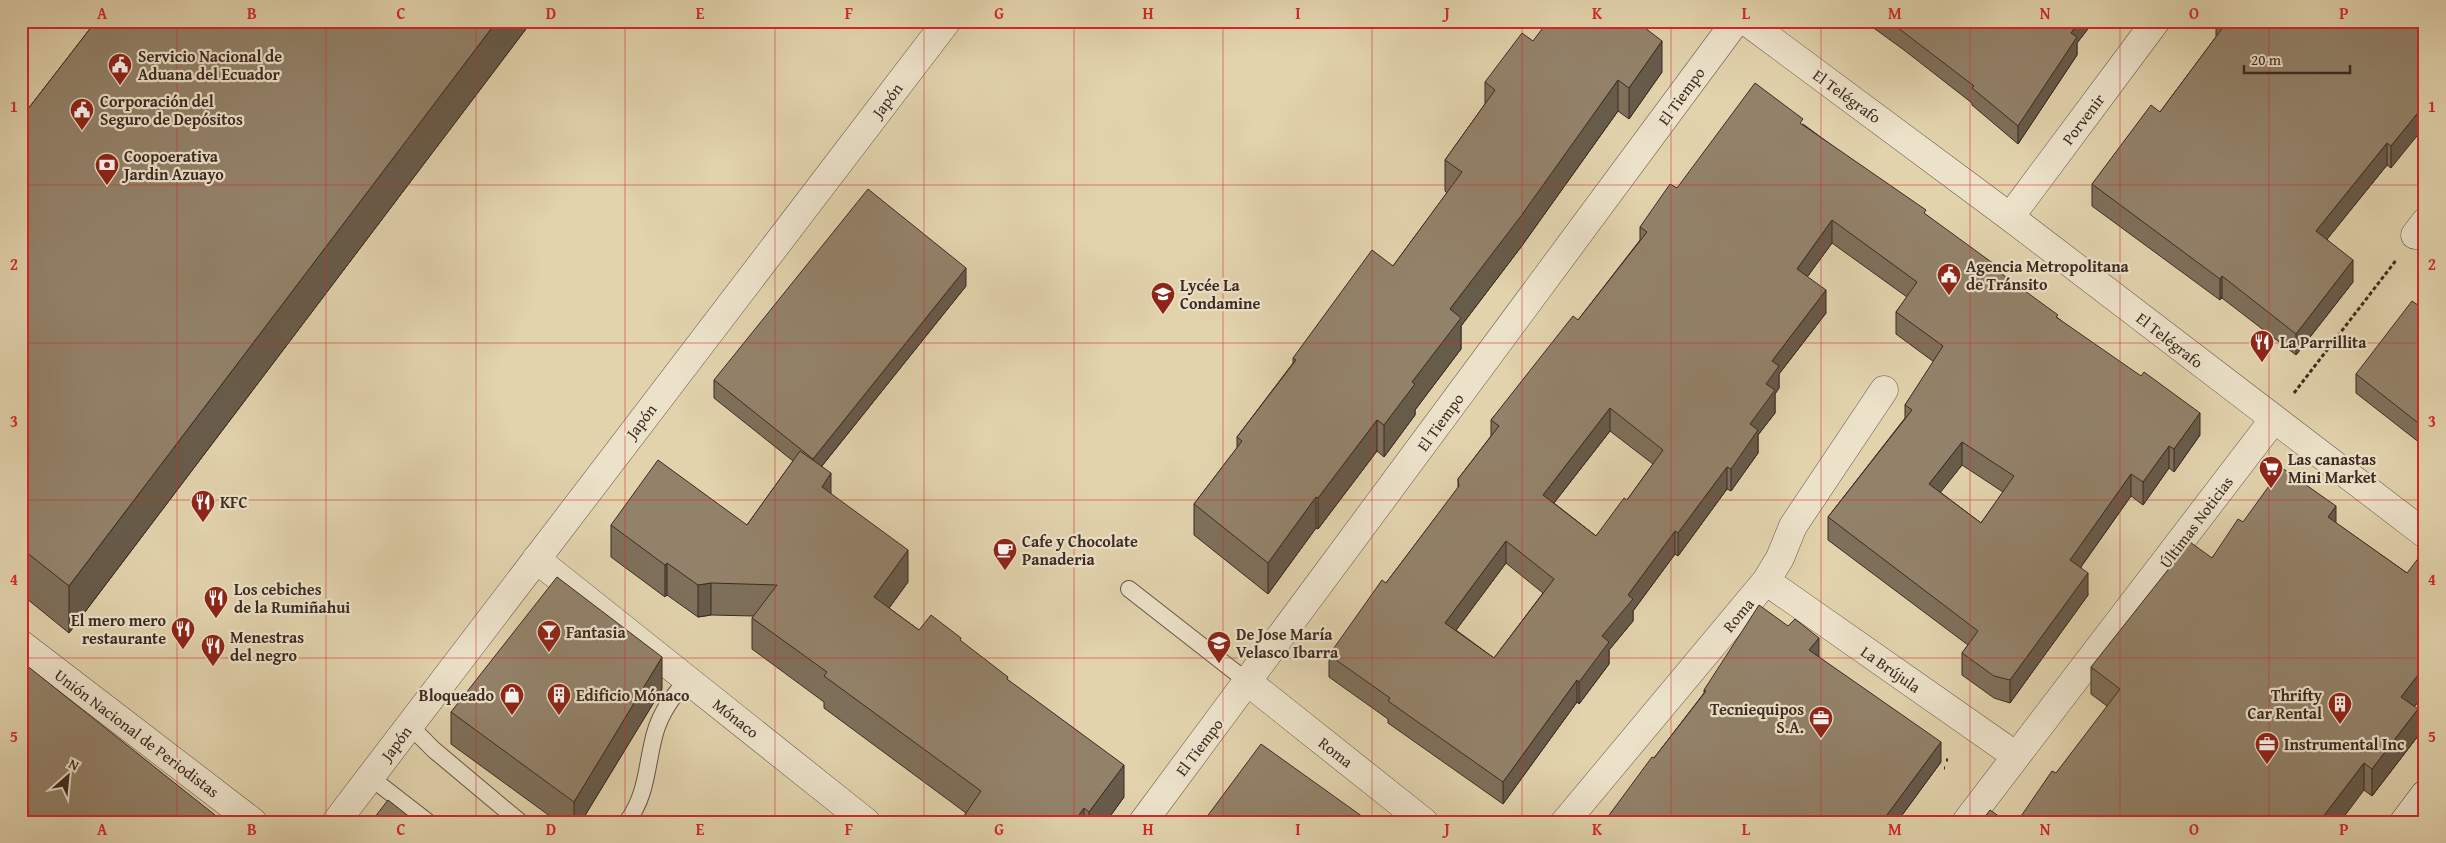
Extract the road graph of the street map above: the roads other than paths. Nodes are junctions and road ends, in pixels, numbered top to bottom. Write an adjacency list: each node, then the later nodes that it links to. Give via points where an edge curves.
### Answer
1 (948, 21): 8 (street, Japón)
2 (2156, 21): 4 (street, Porvenir)
3 (1733, 23): 4 (street, El Telégrafo); 13 (street, El Tiempo)
4 (2010, 216): 6 (street, El Telégrafo)
5 (1884, 390): 9 (street, Roma, via 1793,526)
6 (2274, 420): 7 (street, El Telégrafo); 15 (street, Últimas Noticias)
7 (2425, 534)
8 (536, 560): 12 (street, Mónaco); 14 (street, Japón)
9 (1766, 581): 15 (street, La Brújula); 26 (street, Roma)
10 (1129, 589): 13 (lane)
11 (21, 644): 19 (street, Unión Nacional de Periodistas)
12 (687, 680): 18 (street, Mónaco); 23 (lane, via 664,712 656,733 648,775)
13 (1248, 682): 24 (street, El Tiempo); 25 (street, Roma)
14 (410, 725): 16 (street, Japón); 22 (lane, via 434,750)
15 (2016, 756): 27 (street, Últimas Noticias)
16 (370, 777): 20 (street, Japón); 21 (lane)
17 (2425, 794): 28 (street)
18 (854, 818)
19 (253, 822)
20 (336, 822)
21 (428, 822)
22 (520, 822)
23 (627, 822)
24 (1143, 822)
25 (1424, 822)
26 (1565, 822)
27 (1966, 822)
28 (2404, 822)

